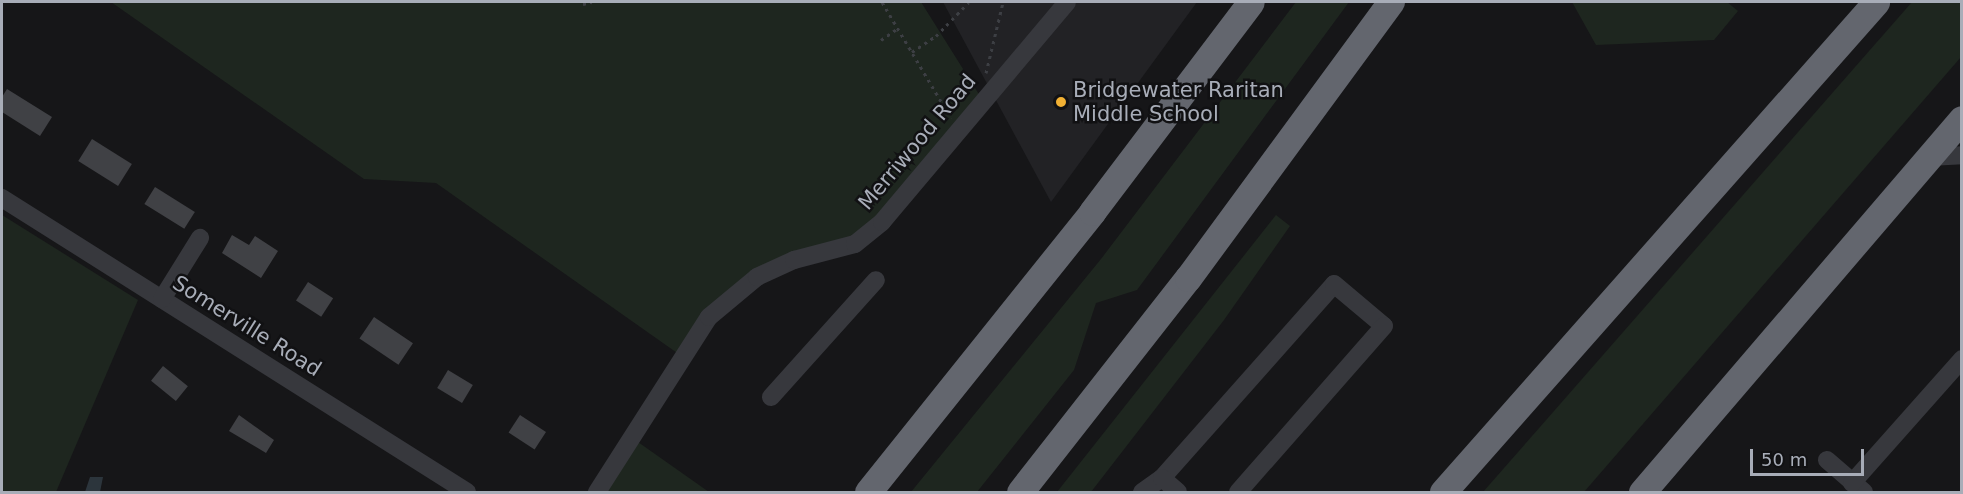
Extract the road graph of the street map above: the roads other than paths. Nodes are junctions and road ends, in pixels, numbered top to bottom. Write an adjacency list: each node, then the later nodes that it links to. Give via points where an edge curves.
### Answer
1 (1067, 2): 18 (street, Merriwood Road, via 954,124 882,222 855,244 794,260 757,278 709,317)
2 (1251, 2): 19 (highway, via 1077,231)
3 (1391, 2): 20 (highway, via 1188,278)
4 (1876, 2): 24 (highway)
5 (1962, 119): 7 (highway)
6 (1962, 155): 7 (street)
7 (1929, 157): 25 (highway)
8 (2, 198): 11 (street, Somerville Road)
9 (200, 238): 11 (street)
10 (876, 280): 13 (street)
11 (162, 299): 17 (street, Somerville Road)
12 (1962, 359): 16 (street)
13 (771, 397)
14 (1827, 460): 16 (street)
15 (1162, 478): 21 (street); 22 (street); 23 (street, via 1334,284 1384,326)
16 (1858, 488)
17 (467, 492)
18 (597, 492)
19 (868, 492)
20 (1020, 492)
21 (1142, 492)
22 (1178, 492)
23 (1238, 492)
24 (1443, 492)
25 (1642, 492)

